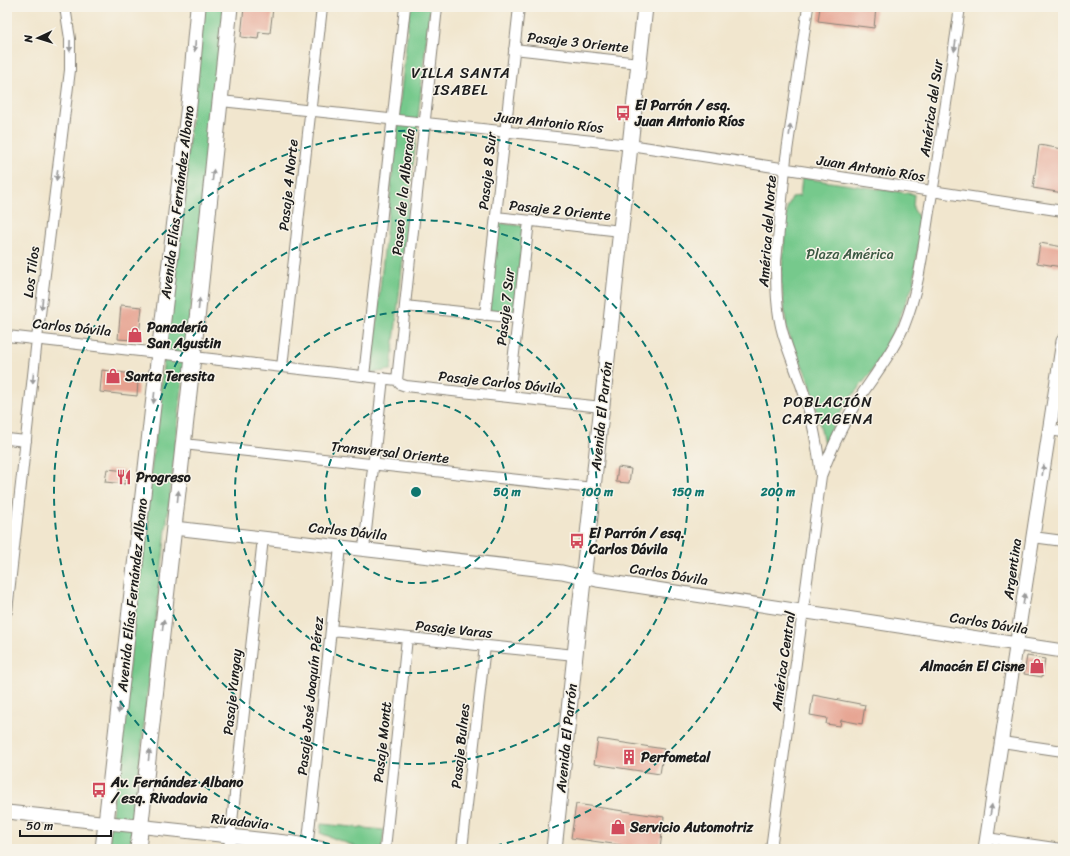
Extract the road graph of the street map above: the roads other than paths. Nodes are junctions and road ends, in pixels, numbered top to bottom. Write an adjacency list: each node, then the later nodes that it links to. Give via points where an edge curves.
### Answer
1 (65, 7): 29 (street, Los Tilos, one-way to 29, via 70,39 70,70)
2 (198, 7): 31 (main road, Avenida Elías Fernández Albano, one-way to 31, via 190,96)
3 (230, 7): 13 (main road)
4 (322, 7): 14 (street, Pasaje 4 Norte)
5 (405, 7): 15 (street, Paseo de la Alborada)
6 (437, 7): 16 (street, Paseo de la Alborada)
7 (519, 7): 11 (street, Pasaje 8 Sur)
8 (645, 7): 12 (main road, Avenida El Parrón)
9 (808, 7): 19 (street, América del Norte, one-way to 9)
10 (960, 7): 20 (street, América del Sur, one-way to 20)
11 (514, 49): 12 (street, Pasaje 3 Oriente); 17 (street, Pasaje 8 Sur)
12 (639, 63): 18 (main road, Avenida El Parrón)
13 (221, 101): 14 (street, Juan Antonio Ríos); 32 (main road, one-way to 13)
14 (311, 111): 15 (street, Juan Antonio Ríos); 33 (street, Pasaje 4 Norte)
15 (393, 120): 16 (street, Juan Antonio Ríos); 34 (street, Paseo de la Alborada)
16 (424, 123): 17 (street, Juan Antonio Ríos); 25 (street, Paseo de la Alborada)
17 (505, 132): 18 (street, Juan Antonio Ríos); 22 (street, Pasaje 8 Sur)
18 (630, 145): 19 (street, Juan Antonio Ríos); 24 (main road, Avenida El Parrón)
19 (785, 169): 20 (street, Juan Antonio Ríos); 45 (street, América del Norte, via 776,261 776,296 783,332 812,423)
20 (933, 191): 21 (street, Juan Antonio Ríos); 45 (street, América del Sur, via 918,278 904,326 889,355 842,427)
21 (1063, 212)
22 (496, 217): 23 (street, Pasaje 2 Oriente); 26 (street, Pasaje 8 Sur)
23 (529, 221): 24 (street, Pasaje 2 Oriente); 27 (street, Pasaje 7 Sur)
24 (621, 231): 38 (main road, Avenida El Parrón)
25 (405, 306): 26 (street); 36 (street, Paseo de la Alborada)
26 (485, 314): 27 (street)
27 (518, 318): 37 (street, Pasaje 7 Sur)
28 (7, 336): 29 (street, Carlos Dávila)
29 (37, 339): 31 (street, Carlos Dávila); 42 (street, Los Tilos, one-way to 42)
30 (1063, 341): 39 (street, Argentina)
31 (159, 353): 32 (street, Carlos Dávila); 66 (main road, Avenida Elías Fernández Albano, one-way to 66)
32 (193, 357): 33 (street, Carlos Dávila); 43 (main road)
33 (282, 367): 34 (street, Carlos Dávila)
34 (364, 376): 35 (street, Carlos Dávila)
35 (383, 378): 36 (street, Carlos Dávila); 44 (street)
36 (397, 380): 37 (street, Pasaje Carlos Dávila, via 406,386)
37 (509, 397): 38 (street, Pasaje Carlos Dávila)
38 (602, 407): 46 (main road, Avenida El Parrón)
39 (1049, 430): 40 (street); 49 (street, Argentina, one-way to 39)
40 (1063, 432)
41 (7, 439): 42 (street)
42 (26, 441): 48 (street, Los Tilos)
43 (184, 444): 44 (street, Transversal Oriente); 47 (main road, one-way to 43)
44 (373, 465): 46 (street, Transversal Oriente); 53 (street)
45 (821, 476): 56 (street, América Central)
46 (593, 488): 54 (main road, Avenida El Parrón)
47 (174, 528): 50 (street, Carlos Dávila); 67 (main road, one-way to 47)
48 (11, 531): 55 (street, Los Tilos)
49 (1033, 537): 51 (street); 59 (street, Argentina, one-way to 49)
50 (263, 538): 52 (street, Carlos Dávila); 68 (street, Pasaje Yungay)
51 (1063, 542)
52 (340, 546): 53 (street, Carlos Dávila); 57 (street, Pasaje José Joaquín Pérez)
53 (364, 549): 54 (street, Carlos Dávila)
54 (584, 576): 56 (street, Carlos Dávila); 62 (main road, Avenida El Parrón)
55 (7, 611)
56 (803, 611): 59 (street, Carlos Dávila); 78 (street, América Central)
57 (331, 630): 58 (street, Pasaje Varas); 70 (street, Pasaje José Joaquín Pérez)
58 (407, 638): 60 (street, Pasaje Varas); 75 (street, Pasaje Montt)
59 (1017, 644): 61 (street, Carlos Dávila); 63 (street, Argentina)
60 (485, 646): 62 (street, Pasaje Varas); 76 (street, Pasaje Bulnes)
61 (1063, 651)
62 (575, 655): 77 (main road, Avenida El Parrón)
63 (1002, 742): 64 (street); 69 (street, Argentina, one-way to 63)
64 (1063, 751)
65 (7, 812): 66 (street, Rivadavia)
66 (106, 822): 67 (street, Rivadavia); 71 (main road, Avenida Elías Fernández Albano)
67 (141, 826): 68 (street, Rivadavia); 72 (main road)
68 (230, 836): 70 (street, Rivadavia); 73 (street, Pasaje Yungay)
69 (986, 843): 79 (street)
70 (307, 847): 74 (street, Rivadavia)
71 (103, 849)
72 (138, 849)
73 (228, 849)
74 (325, 849)
75 (385, 849)
76 (462, 849)
77 (554, 849)
78 (771, 849)
79 (1061, 849)

